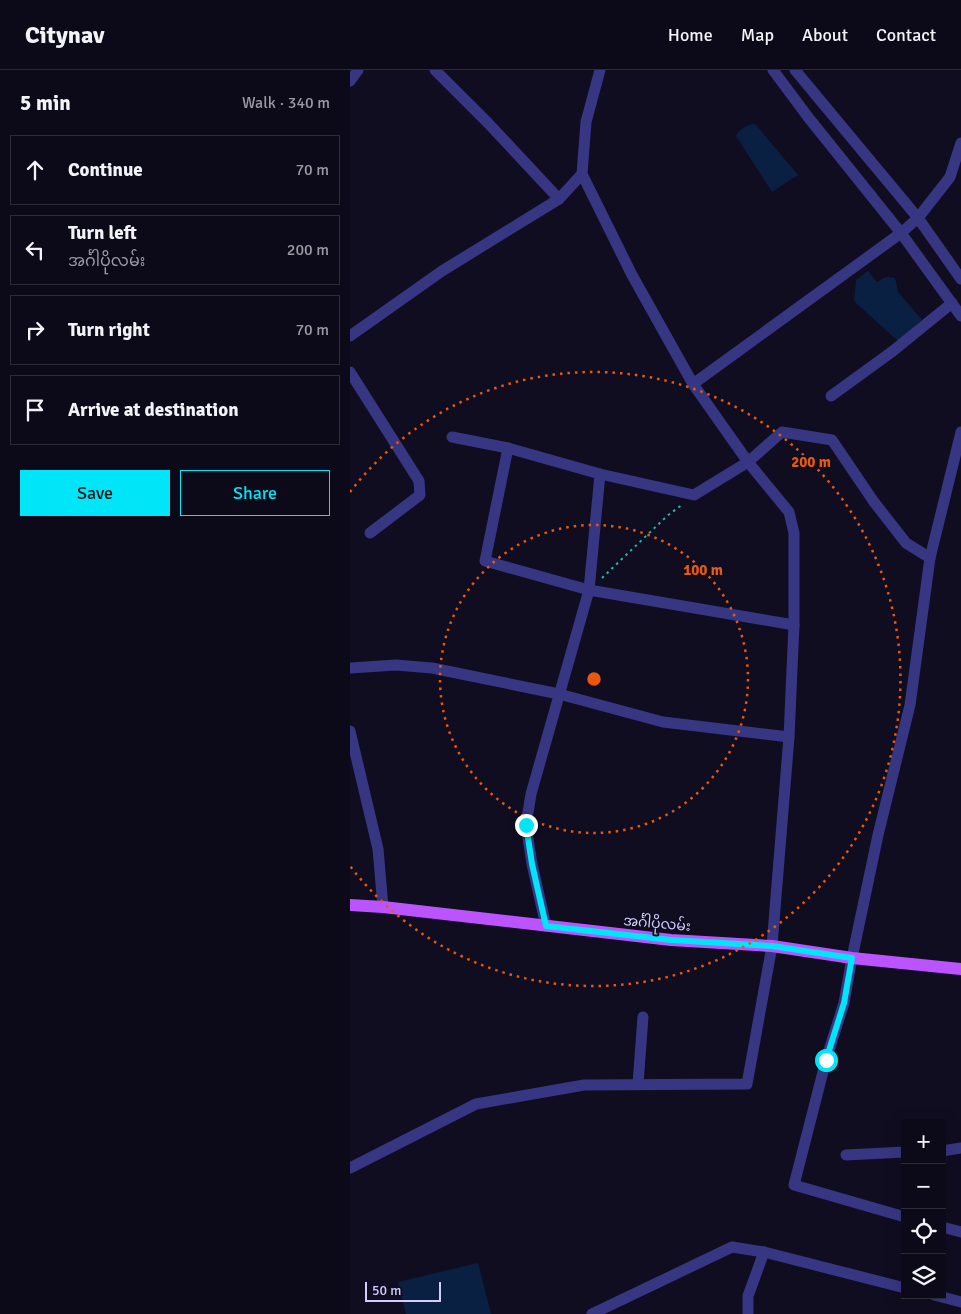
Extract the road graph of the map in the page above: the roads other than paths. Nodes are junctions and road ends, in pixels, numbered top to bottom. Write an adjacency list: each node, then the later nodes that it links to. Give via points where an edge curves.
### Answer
1 (358, 70): 6 (street)
2 (435, 70): 9 (street)
3 (600, 70): 8 (street, via 586,122)
4 (773, 70): 11 (street)
5 (795, 70): 10 (street)
6 (350, 81)
7 (961, 143): 10 (street, via 950,177)
8 (582, 174): 9 (street); 17 (street, via 632,275)
9 (559, 199): 15 (street, via 442,271)
10 (918, 218): 11 (street); 12 (street)
11 (901, 233): 13 (street); 17 (street)
12 (961, 279)
13 (952, 303): 14 (street); 18 (street)
14 (961, 316)
15 (350, 336)
16 (350, 372): 24 (street, via 419,482 420,495)
17 (693, 384): 22 (street)
18 (831, 396)
19 (961, 432): 25 (street)
20 (452, 437): 21 (street)
21 (508, 448): 23 (street); 26 (street, via 485,561)
22 (748, 462): 23 (street, via 694,495); 25 (street, via 782,432 832,440 906,542); 27 (street, via 788,512 794,533)
23 (600, 474): 26 (street)
24 (370, 533)
25 (930, 558): 36 (street, via 910,705)
26 (589, 590): 27 (street); 29 (street)
27 (794, 625): 31 (street)
28 (350, 668): 29 (street, via 396,665 432,668)
29 (559, 694): 31 (street, via 663,722); 34 (street, via 526,825)
30 (350, 731): 33 (street, via 378,849)
31 (789, 738): 35 (street)
32 (350, 905): 33 (main road, အင်္ဂါပိုလမ်း)
33 (383, 907): 34 (main road, အင်္ဂါပိုလမ်း)
34 (546, 926): 35 (main road, အင်္ဂါပိုလမ်း, via 671,940)
35 (772, 946): 36 (main road, အင်္ဂါပိုလမ်း); 39 (street, via 747,1084)
36 (852, 958): 37 (main road, အင်္ဂါပိုလမ်း); 45 (street, via 844,1003 794,1185)
37 (961, 969)
38 (643, 1017): 39 (street)
39 (638, 1084): 44 (street, via 584,1085 476,1104)
40 (961, 1148): 41 (street)
41 (946, 1150)
42 (901, 1152): 43 (street)
43 (846, 1155)
44 (350, 1168)
45 (901, 1216)
46 (946, 1228): 47 (street)
47 (961, 1232)
48 (764, 1252): 49 (street); 52 (street, via 732,1247); 53 (street, via 748,1296)
49 (901, 1287)
50 (946, 1298): 51 (street)
51 (961, 1302)
52 (592, 1314)
53 (748, 1314)

